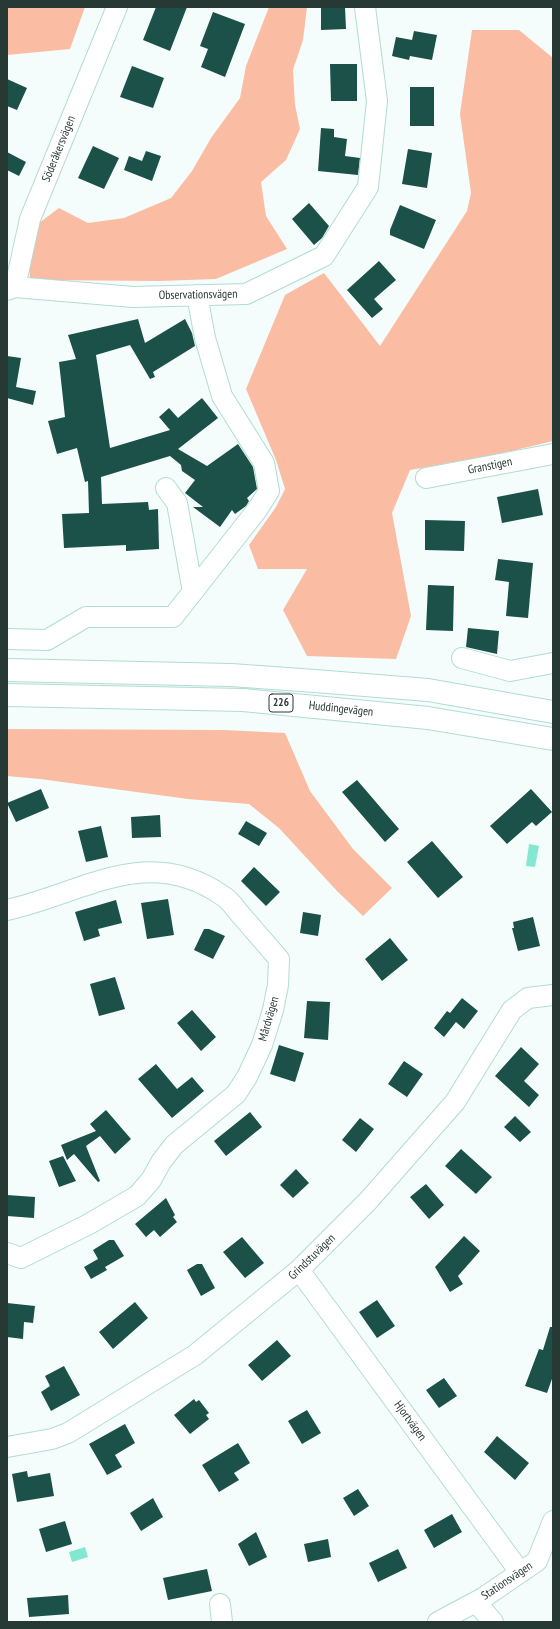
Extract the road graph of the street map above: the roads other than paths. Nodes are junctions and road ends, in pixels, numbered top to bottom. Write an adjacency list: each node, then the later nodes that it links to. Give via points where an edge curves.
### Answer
1 (117, 7): 3 (street, Söderåkersvägen, via 30,219)
2 (365, 7): 4 (street, Observationsvägen, via 377,101 368,187 324,256 246,294)
3 (11, 288): 4 (street, Observationsvägen, via 133,297)
4 (197, 295): 8 (street, via 205,338 222,396 264,463 269,491)
5 (553, 454): 6 (street, Granstigen)
6 (426, 478)
7 (166, 488): 8 (street, via 177,503)
8 (193, 592): 9 (street, via 173,617 86,617 47,640)
9 (7, 639)
10 (462, 658): 11 (street, via 510,671)
11 (553, 663)
12 (7, 670): 14 (main road, Huddingevägen / 226, via 231,675 315,681 428,690)
13 (7, 695): 15 (main road, Huddingevägen / 226, via 243,700 428,718)
14 (553, 712)
15 (553, 739)
16 (7, 910): 18 (street, Mårdvägen, via 90,883 145,872 174,873 198,881 225,896 279,959 278,985 264,1038 247,1077 236,1094 174,1145 145,1189 137,1196 89,1224 21,1258)
17 (553, 995): 19 (street, Grindstuvägen, via 528,998 512,1010 455,1102 368,1201)
18 (7, 1253)
19 (299, 1270): 20 (street, Grindstuvägen, via 195,1355 68,1433 52,1439); 23 (street, Hjortvägen)
20 (7, 1447)
21 (553, 1521): 22 (street, Stationsvägen)
22 (545, 1561): 23 (street, Stationsvägen)
23 (520, 1572): 24 (street, Stationsvägen)
24 (476, 1602): 25 (street, Stationsvägen); 26 (street)
25 (438, 1622)
26 (493, 1622)

